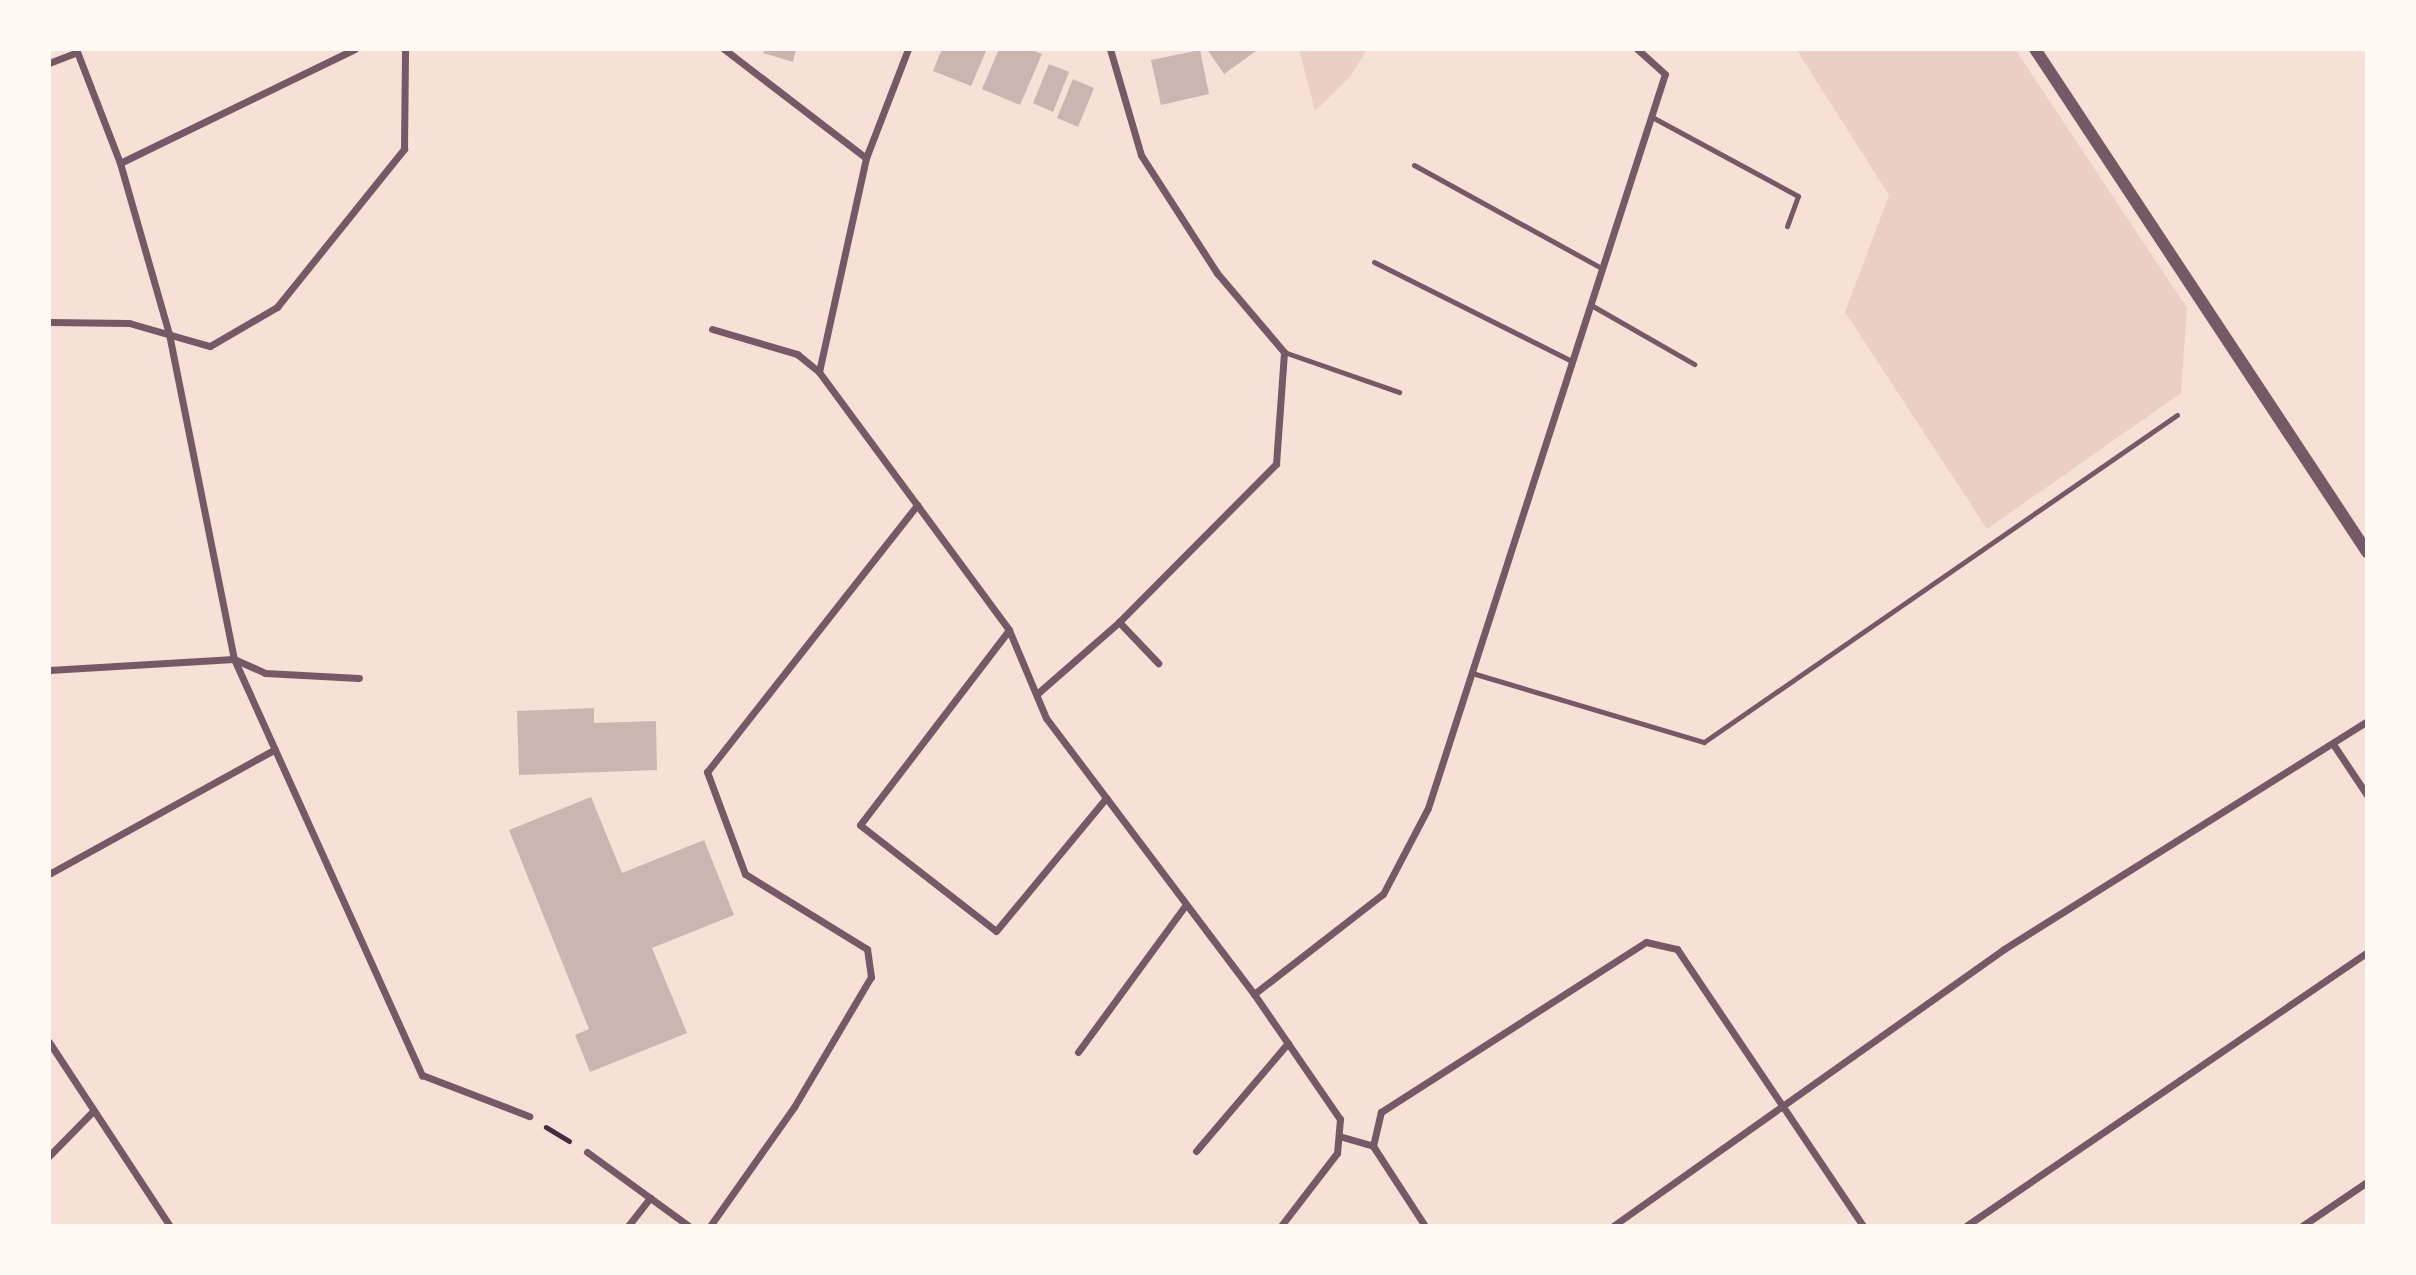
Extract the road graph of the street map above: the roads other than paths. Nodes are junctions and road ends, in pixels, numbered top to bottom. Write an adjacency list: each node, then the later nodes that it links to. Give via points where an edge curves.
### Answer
1 (355, 49): 12 (street)
2 (405, 49): 20 (street, via 404,149 277,307 210,346)
3 (724, 49): 11 (street)
4 (908, 49): 11 (street)
5 (1110, 49): 21 (street, via 1140,155 1217,273)
6 (1637, 49): 10 (street, via 1665,74)
7 (2035, 49): 28 (street)
8 (77, 50): 9 (street); 12 (street)
9 (49, 63)
10 (1652, 117): 14 (lane, via 1798,196); 16 (street)
11 (866, 158): 24 (street)
12 (120, 163): 20 (street)
13 (1415, 165): 16 (lane)
14 (1787, 226)
15 (1374, 262): 22 (lane)
16 (1601, 268): 17 (street)
17 (1591, 305): 22 (street); 23 (lane)
18 (49, 322): 20 (street, via 129,323)
19 (712, 329): 24 (street, via 797,355)
20 (169, 334): 31 (street)
21 (1284, 352): 25 (lane); 29 (street, via 1276,464)
22 (1572, 361): 34 (street)
23 (1694, 364)
24 (819, 372): 27 (street)
25 (1399, 392)
26 (2177, 415): 34 (lane, via 1703,742)
27 (917, 505): 30 (street); 62 (street, via 707,772 745,874 867,950 871,977 794,1107)
28 (2367, 552)
29 (1119, 622): 32 (street); 36 (street)
30 (1009, 630): 36 (street); 41 (street, via 860,825 996,930)
31 (234, 659): 33 (street); 35 (street, via 265,673); 39 (street)
32 (1158, 663)
33 (49, 670)
34 (1472, 673): 45 (street, via 1428,807 1383,894)
35 (359, 678)
36 (1038, 693): 41 (street, via 1046,718)
37 (2367, 721): 38 (street)
38 (2333, 744): 40 (street); 50 (street, via 2004,949)
39 (275, 750): 42 (street); 51 (street, via 422,1075)
40 (2367, 795)
41 (1106, 798): 43 (street)
42 (49, 874)
43 (1184, 906): 45 (street); 48 (street)
44 (2367, 952): 67 (street)
45 (1254, 994): 47 (street)
46 (49, 1042): 49 (street)
47 (1288, 1043): 52 (street, via 1340,1119); 54 (street)
48 (1077, 1052)
49 (94, 1110): 56 (street); 59 (street)
50 (1782, 1110): 53 (street, via 1678,949 1646,942 1381,1112); 65 (street); 66 (street)
51 (529, 1116)
52 (1339, 1136): 53 (street); 63 (street, via 1337,1153)
53 (1373, 1146): 64 (street)
54 (1196, 1151)
55 (587, 1152): 58 (street)
56 (49, 1156)
57 (2367, 1182): 68 (street)
58 (650, 1198): 60 (street); 61 (street)
59 (170, 1226)
60 (628, 1226)
61 (689, 1226)
62 (710, 1226)
63 (1281, 1226)
64 (1425, 1226)
65 (1613, 1226)
66 (1863, 1226)
67 (1966, 1226)
68 (2302, 1226)

